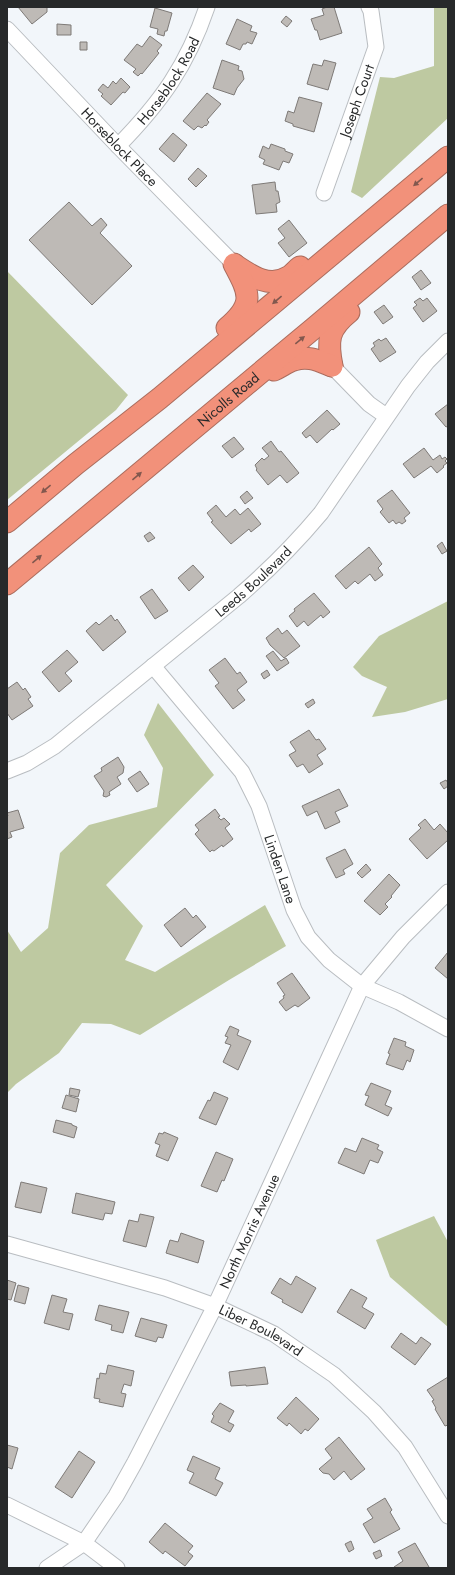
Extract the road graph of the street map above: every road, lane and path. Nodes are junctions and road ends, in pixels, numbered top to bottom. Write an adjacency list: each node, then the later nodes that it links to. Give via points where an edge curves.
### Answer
1 (207, 7): 4 (street, Horseblock Road, via 192,46 172,83)
2 (369, 7): 6 (street, Joseph Court, via 376,47)
3 (7, 29): 4 (street, Horseblock Place)
4 (118, 146): 10 (street, Horseblock Place)
5 (448, 156): 7 (highway, one-way to 7)
6 (324, 193)
7 (382, 212): 10 (highway, via 320,250 283,280 262,280); 15 (highway, one-way to 15, via 160,398)
8 (448, 215): 13 (highway, Nicolls Road, one-way to 8)
9 (448, 219): 12 (highway, via 421,251 334,325 329,344)
10 (234, 264): 15 (highway, via 246,291 247,304 240,317 154,390)
11 (448, 341): 14 (street, Leeds Boulevard, via 427,362)
12 (332, 366): 13 (highway, via 315,359 301,358); 14 (street, via 369,404)
13 (259, 374): 17 (highway, Nicolls Road, one-way to 13)
14 (386, 416): 18 (street, Leeds Boulevard, via 321,513 297,541 239,596)
15 (76, 464): 16 (highway, one-way to 16)
16 (7, 522)
17 (7, 584)
18 (153, 666): 19 (street, Leeds Boulevard, via 55,746 27,763); 21 (street, Linden Lane, via 242,772 259,806 294,910 308,937 329,960)
19 (7, 771)
20 (448, 892): 21 (street, North Morris Avenue, via 403,937)
21 (362, 986): 22 (street, Linden Lane, via 399,1002); 24 (street, North Morris Avenue)
22 (448, 1029)
23 (7, 1244): 24 (street, Liber Boulevard, via 165,1288)
24 (215, 1306): 26 (street, Liber Boulevard, via 274,1334 334,1375 374,1412 405,1447); 27 (street, North Morris Avenue, via 116,1496)
25 (7, 1505): 27 (street)
26 (448, 1516)
27 (84, 1543): 28 (street, North Morris Avenue); 29 (street)
28 (47, 1568)
29 (117, 1568)

